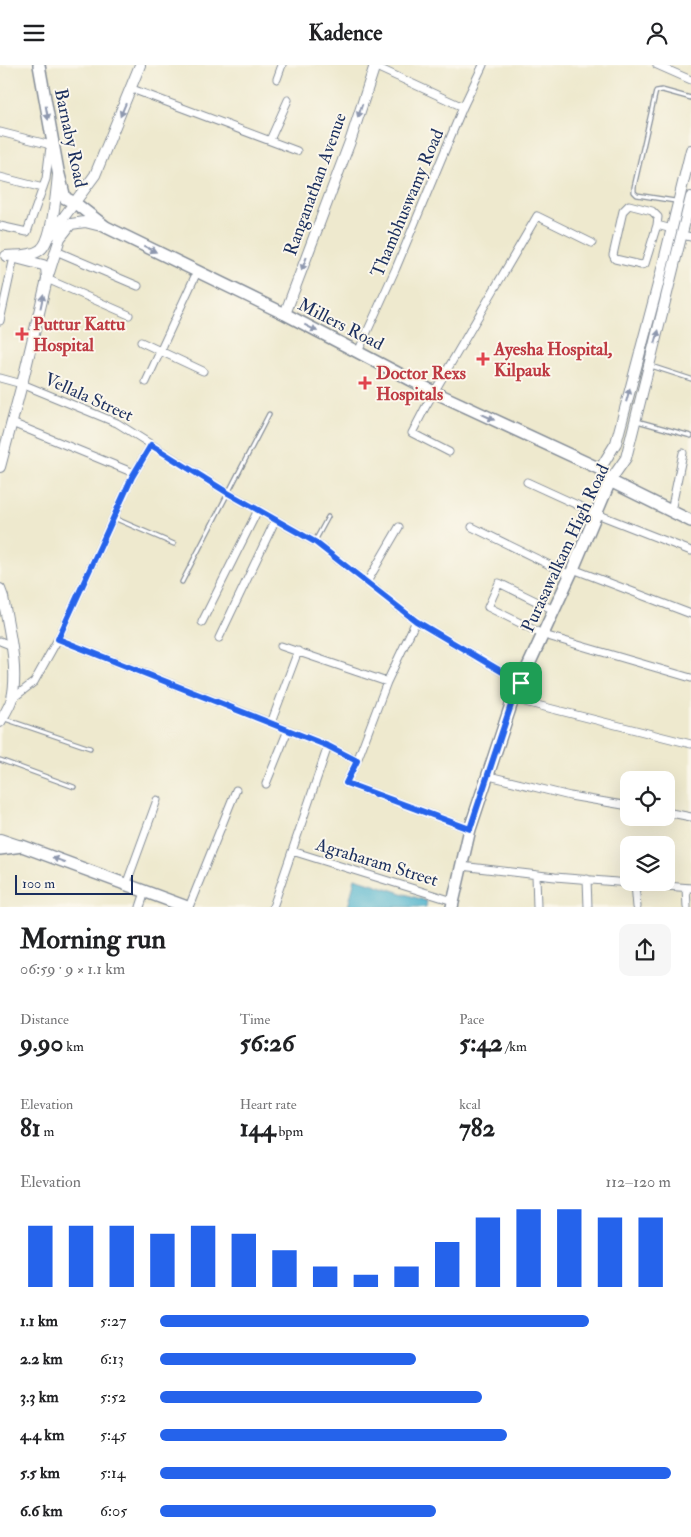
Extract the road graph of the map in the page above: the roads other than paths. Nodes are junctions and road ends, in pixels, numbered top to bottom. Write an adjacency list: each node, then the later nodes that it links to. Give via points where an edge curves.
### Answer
1 (40, 65): 17 (main road, Barnaby Road, one-way to 17)
2 (140, 65): 9 (main road)
3 (282, 65): 7 (street)
4 (374, 65): 12 (street); 36 (main road, Ranganathan Avenue, one-way to 36, via 351,139)
5 (483, 65): 12 (street, Thambhuswamy Road)
6 (657, 65): 8 (street)
7 (277, 79)
8 (691, 80)
9 (132, 89): 14 (street); 23 (main road, one-way to 23, via 95,175)
10 (691, 98): 22 (lane, via 656,91 634,187 638,195)
11 (288, 99): 14 (street)
12 (463, 107): 41 (street, Thambhuswamy Road)
13 (0, 132): 19 (street, via 50,147)
14 (270, 140): 16 (street)
15 (691, 150): 22 (main road, Purasawalkam High Road)
16 (297, 151)
17 (58, 173): 19 (street); 23 (main road, Barnaby Road, via 64,199); 29 (main road)
18 (0, 177): 20 (street)
19 (46, 179): 20 (street)
20 (43, 188): 25 (street, via 27,233)
21 (691, 197): 28 (main road, Purasawalkam High Road)
22 (678, 202): 27 (main road, Purasawalkam High Road)
23 (75, 203): 26 (main road, Barnaby Road); 29 (main road)
24 (656, 225): 24 (street, via 645,264 614,259 626,207 652,211 658,217); 27 (street)
25 (0, 226)
26 (106, 227): 31 (main road, via 85,222 71,224 60,238); 33 (main road, Millers Road, one-way to 33)
27 (672, 229): 57 (main road, Purasawalkam High Road, one-way to 27, via 616,443)
28 (686, 236): 42 (main road, Purasawalkam High Road, one-way to 28)
29 (49, 237): 32 (main road, via 41,250 28,255)
30 (592, 243): 48 (street, via 537,216)
31 (56, 251): 34 (main road); 35 (street)
32 (7, 256): 34 (main road, via 43,265); 38 (street)
33 (197, 272): 36 (main road, Millers Road); 40 (street)
34 (47, 279): 37 (street); 47 (main road, one-way to 34)
35 (138, 285)
36 (285, 314): 41 (main road, Millers Road, one-way to 41)
37 (130, 315)
38 (0, 321)
39 (141, 342): 40 (street)
40 (161, 352): 43 (street); 46 (street)
41 (358, 352): 48 (main road, Millers Road)
42 (650, 366): 45 (lane); 50 (main road, Purasawalkam High Road)
43 (203, 371)
44 (0, 378): 47 (street, Vellala Street)
45 (691, 379)
46 (146, 382)
47 (22, 384): 51 (main road); 53 (street, Vellala Street, via 117,423)
48 (434, 392): 54 (street, via 412,433); 57 (main road, Millers Road, one-way to 57)
49 (269, 413): 61 (lane)
50 (636, 421): 52 (lane); 59 (main road, Purasawalkam High Road, via 626,458)
51 (12, 423): 56 (main road); 58 (street)
52 (691, 437)
53 (151, 445): 58 (street); 61 (street, Vellala Street)
54 (449, 451)
55 (683, 453): 63 (street)
56 (0, 467)
57 (600, 469): 59 (main road, Millers Road)
58 (134, 473): 65 (street)
59 (610, 481): 63 (main road); 64 (main road, Purasawalkam High Road)
60 (527, 482): 64 (street)
61 (228, 493): 62 (street, Vellala Street); 75 (lane)
62 (258, 510): 67 (street, Vellala Street); 81 (street)
63 (671, 511): 68 (main road)
64 (597, 515): 73 (street); 74 (main road, Purasawalkam High Road)
65 (113, 517): 72 (lane); 84 (street)
66 (328, 517): 71 (lane)
67 (275, 521): 71 (street, Vellala Street); 83 (street)
68 (691, 521)
69 (399, 527): 76 (street)
70 (472, 527): 74 (street)
71 (315, 542): 76 (street, Vellala Street)
72 (174, 544)
73 (691, 551)
74 (572, 572): 78 (main road, Purasawalkam High Road); 79 (street)
75 (182, 582)
76 (368, 582): 80 (street, Vellala Street)
77 (0, 589): 85 (main road)
78 (554, 610): 82 (main road, Purasawalkam High Road); 82 (street, via 499,583 488,607)
79 (691, 614)
80 (416, 621): 89 (street); 90 (street, Vellala Street)
81 (202, 622)
82 (544, 635): 88 (street); 90 (main road, Purasawalkam High Road)
83 (218, 638)
84 (58, 639): 91 (street, via 34,682); 94 (street)
85 (5, 643): 91 (main road, via 14,682)
86 (281, 646): 87 (street)
87 (298, 651): 89 (street); 94 (street)
88 (691, 678)
89 (387, 682): 100 (street)
90 (521, 683): 92 (main road, Purasawalkam High Road)
91 (12, 699): 93 (main road)
92 (513, 699): 96 (street); 101 (main road, Purasawalkam High Road)
93 (1, 720): 98 (lane)
94 (271, 723): 95 (street)
95 (288, 730): 97 (street); 102 (street)
96 (691, 744)
97 (328, 746): 100 (street); 113 (street)
98 (90, 749)
99 (0, 760): 103 (lane)
100 (357, 761): 109 (street, via 346,783)
101 (489, 776): 106 (street); 109 (main road, Purasawalkam High Road)
102 (266, 784)
103 (74, 787)
104 (236, 790): 125 (street)
105 (157, 800): 118 (street)
106 (620, 804)
107 (675, 814): 108 (street)
108 (691, 817)
109 (470, 829): 114 (main road, Purasawalkam High Road)
110 (0, 839): 111 (main road)
111 (22, 846): 112 (main road); 118 (main road, one-way to 111)
112 (0, 849)
113 (292, 851): 123 (street, Agraharam Street); 126 (street)
114 (461, 866): 115 (street); 123 (main road, Purasawalkam High Road)
115 (536, 875): 116 (street); 127 (street)
116 (587, 879): 117 (street); 128 (street)
117 (620, 882)
118 (126, 885): 121 (main road)
119 (675, 887): 120 (street)
120 (688, 888): 130 (street)
121 (144, 891): 124 (street); 125 (main road)
122 (636, 891): 129 (street)
123 (453, 904)
124 (140, 907)
125 (188, 907)
126 (273, 907)
127 (537, 907)
128 (588, 907)
129 (637, 907)
130 (687, 907)

